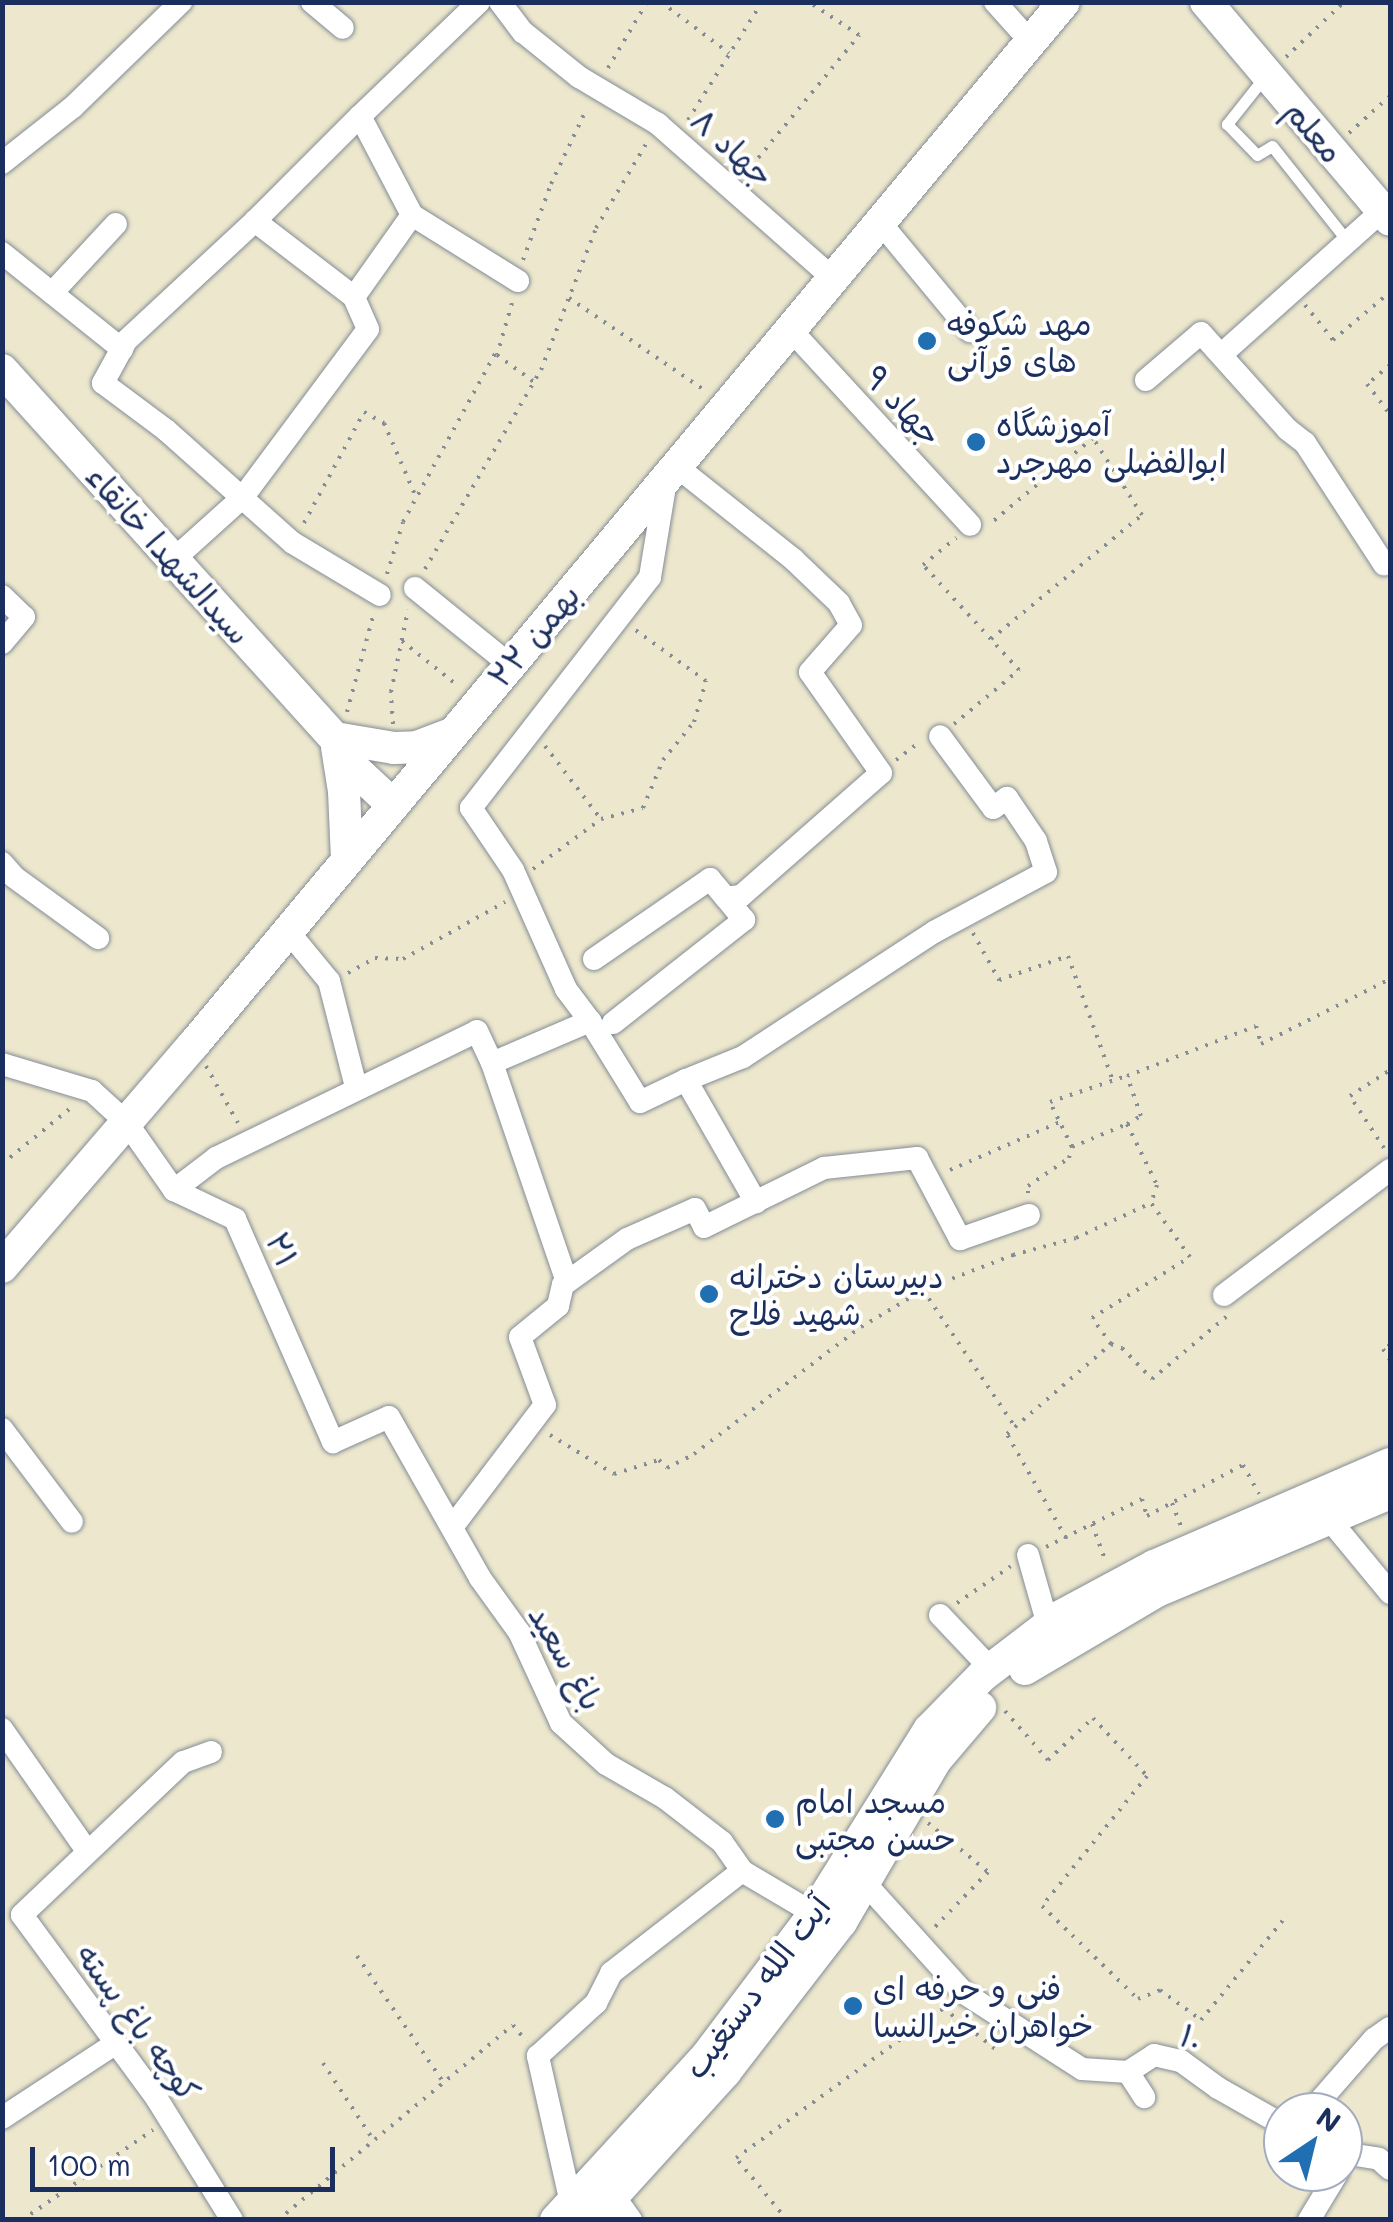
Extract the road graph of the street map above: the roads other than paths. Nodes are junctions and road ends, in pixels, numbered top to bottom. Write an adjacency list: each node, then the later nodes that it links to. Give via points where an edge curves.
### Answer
1 (181, 2): 12 (street, via 73,106)
2 (312, 2): 8 (street)
3 (479, 2): 11 (street)
4 (500, 2): 20 (street, جهاد ۸, via 523,32 588,83 658,124)
5 (995, 2): 9 (street)
6 (1064, 2): 9 (main road, ۲۲ بهمن)
7 (1210, 2): 10 (main road, معلم)
8 (344, 28)
9 (1030, 41): 16 (main road, ۲۲ بهمن)
10 (1268, 74): 13 (main road, معلم); 18 (lane, via 1227,124 1256,155 1272,146)
11 (360, 116): 14 (street); 15 (street)
12 (2, 163)
13 (1387, 215): 18 (street)
14 (412, 216): 21 (street); 23 (street)
15 (255, 220): 23 (street); 26 (street)
16 (879, 222): 20 (main road, ۲۲ بهمن); 25 (street)
17 (116, 224): 22 (street)
18 (1348, 242): 27 (street)
19 (2, 253): 22 (street)
20 (834, 279): 24 (main road, ۲۲ بهمن)
21 (518, 281)
22 (52, 293): 26 (street)
23 (354, 297): 31 (street, via 368,329)
24 (790, 329): 30 (main road, ۲۲ بهمن); 32 (street, جهاد ۹)
25 (970, 331)
26 (122, 348): 31 (street, via 103,382)
27 (1223, 354): 29 (street, via 1201,333); 34 (street, via 1305,443)
28 (2, 370): 33 (main road, سیدالشهدا خانقاء)
29 (1146, 380)
30 (671, 472): 39 (main road, ۲۲ بهمن); 46 (street, via 793,560 840,603 851,624 810,672 880,773 742,896); 50 (street, via 650,578 470,808 520,886 566,990)
31 (243, 497): 33 (street); 36 (street, via 293,543)
32 (970, 526)
33 (173, 560): 41 (main road, سیدالشهدا خانقاء)
34 (1384, 564)
35 (415, 588): 39 (street)
36 (380, 594)
37 (2, 596): 38 (street, via 24,617)
38 (2, 643)
39 (509, 664): 40 (main road, ۲۲ بهمن)
40 (452, 734): 41 (main road, via 394,748); 43 (main road, ۲۲ بهمن)
41 (333, 736): 43 (main road, سیدالشهدا خانقاء, via 352,746); 44 (main road, via 344,790)
42 (940, 736): 53 (street, via 992,808 1007,798 1036,841 1046,872 964,916 743,1057)
43 (398, 798): 44 (main road, ۲۲ بهمن)
44 (346, 859): 47 (main road, ۲۲ بهمن)
45 (2, 863): 48 (street)
46 (726, 898): 49 (street, via 710,880); 50 (street, via 744,920)
47 (286, 930): 54 (street, via 328,980); 55 (main road, ۲۲ بهمن)
48 (98, 938)
49 (594, 959)
50 (602, 1022): 51 (street); 53 (street, via 640,1102)
51 (492, 1063): 54 (street, via 477,1031); 61 (street)
52 (2, 1064): 55 (street, via 92,1091)
53 (686, 1080): 58 (street)
54 (356, 1086): 57 (street, via 216,1158)
55 (128, 1123): 57 (street); 60 (main road, ۲۲ بهمن)
56 (1390, 1170): 62 (street)
57 (174, 1190): 64 (street, ۲۱, via 235,1219)
58 (756, 1202): 59 (street, via 824,1168 917,1158 960,1239); 61 (street, via 704,1227 695,1209 627,1239)
59 (1029, 1215)
60 (2, 1267)
61 (567, 1282): 69 (street, via 558,1306 520,1337 545,1406)
62 (1224, 1295)
63 (2, 1430): 68 (street)
64 (333, 1442): 69 (street, باغ سعید, via 390,1418)
65 (1390, 1464): 67 (main road, آیت الله دستغیب)
66 (1390, 1493): 67 (main road, آیت الله دستغیب)
67 (1320, 1508): 71 (street); 73 (main road, آیت الله دستغیب, via 1115,1587); 74 (main road, آیت الله دستغیب)
68 (72, 1522)
69 (453, 1526): 78 (street, باغ سعید, via 519,1632 561,1723 606,1764 722,1842)
70 (1028, 1555): 73 (street)
71 (1390, 1593)
72 (940, 1614): 74 (street)
73 (1048, 1625): 74 (main road, آیت الله دستغیب)
74 (992, 1682): 79 (main road, آیت الله دستغیب, via 908,1808); 79 (main road, آیت الله دستغیب, via 929,1730)
75 (2, 1729): 77 (street)
76 (211, 1752): 77 (street, via 182,1762)
77 (87, 1851): 82 (street, کوچه باغ پسته, via 22,1915)
78 (742, 1871): 80 (street, باغ سعید); 89 (street, via 610,1973 596,2003 538,2056)
79 (855, 1872): 80 (main road, آیت الله دستغیب); 83 (street, ۱۰, via 964,1993 1082,2069)
80 (825, 1921): 89 (main road, آیت الله دستغیب, via 725,2072)
81 (1390, 2028): 84 (street)
82 (116, 2042): 87 (street); 90 (street, کوچه باغ پسته)
83 (1128, 2072): 85 (street); 86 (street, ۱۰, via 1154,2056 1181,2061)
84 (1328, 2092)
85 (1144, 2097)
86 (1263, 2114)
87 (2, 2118)
88 (1326, 2192): 91 (street)
89 (593, 2205)
90 (232, 2220)
91 (1310, 2220)

